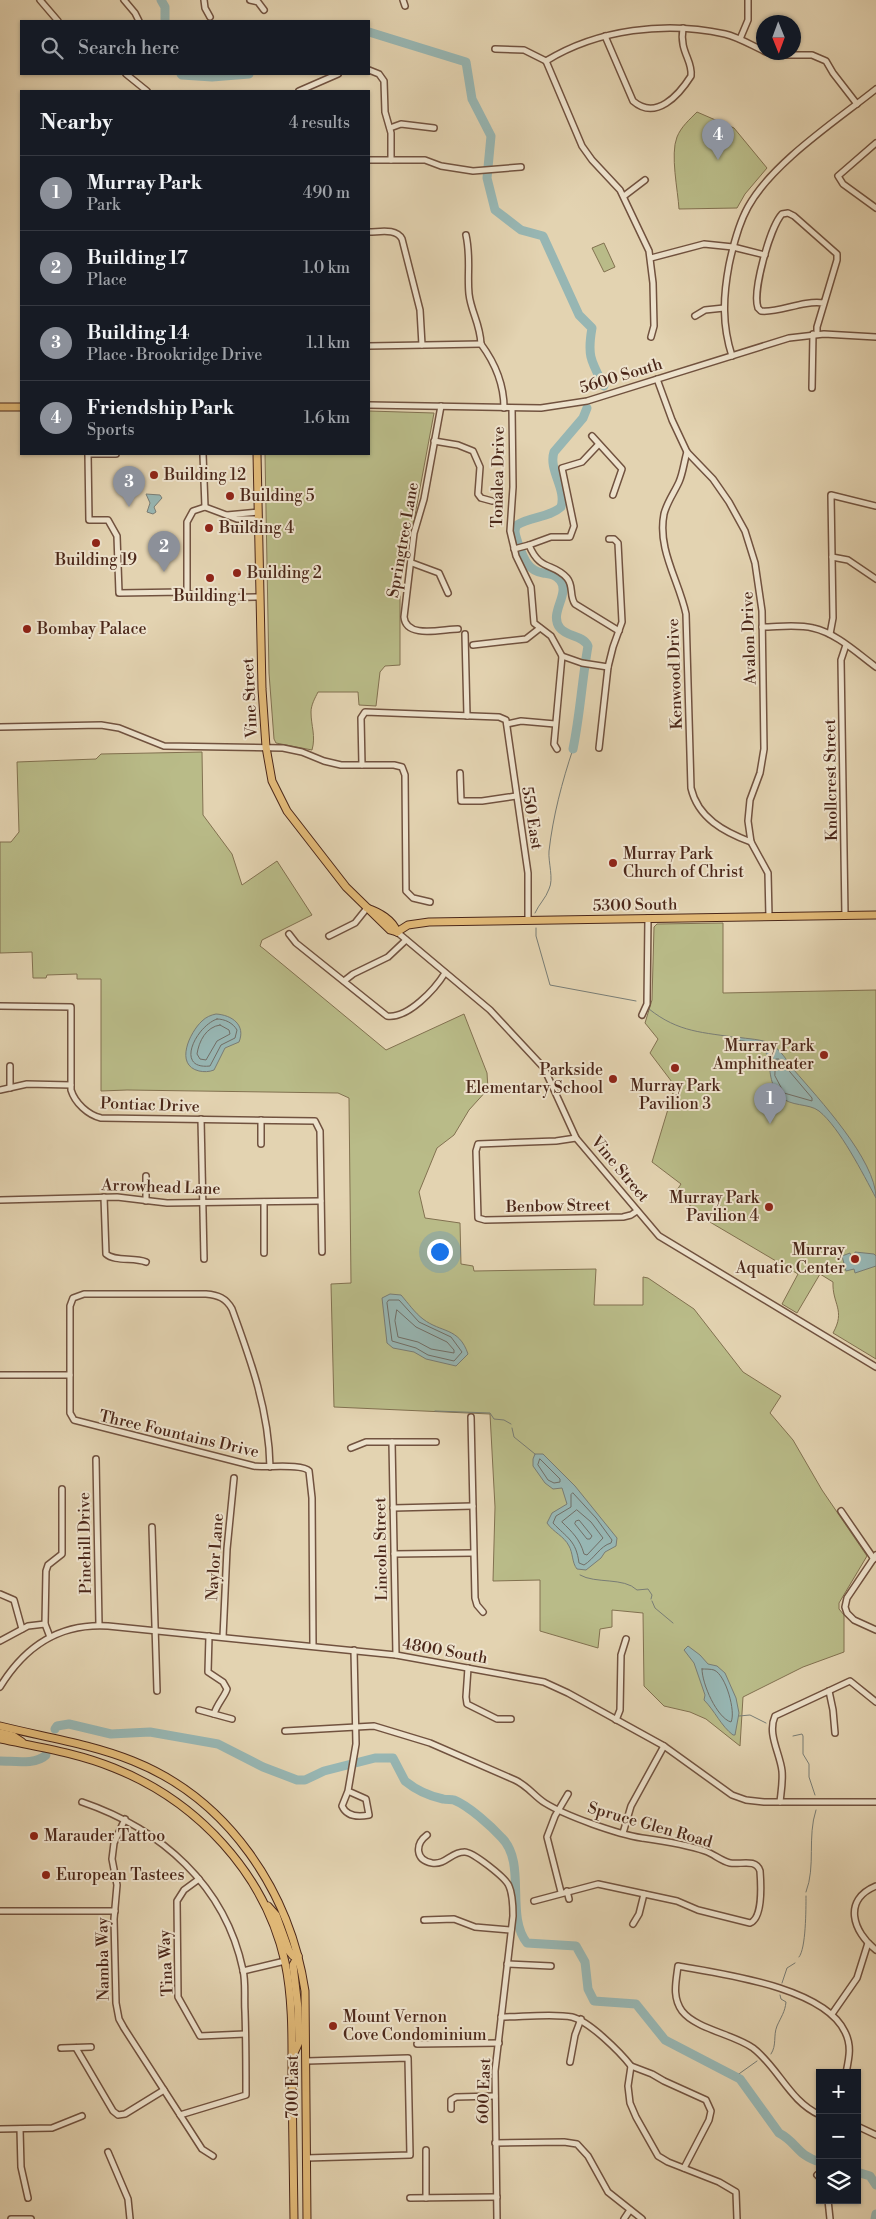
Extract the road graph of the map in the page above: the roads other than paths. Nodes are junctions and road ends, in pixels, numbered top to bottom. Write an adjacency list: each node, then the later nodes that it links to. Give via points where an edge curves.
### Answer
1 (40, 0): 8 (street)
2 (124, 0): 9 (street)
3 (204, 0): 7 (street)
4 (250, 0): 6 (street, via 258,2)
5 (748, 0): 12 (street, via 748,20)
6 (264, 10)
7 (210, 17)
8 (57, 20)
9 (138, 20)
10 (683, 28): 11 (street, via 664,27); 11 (street, via 681,44 692,73 663,106 652,109 641,107 630,95); 12 (street, via 726,34)
11 (605, 36): 16 (street)
12 (740, 40): 13 (street)
13 (756, 48)
14 (495, 49): 16 (street, via 524,50)
15 (801, 55): 23 (street, via 812,55 826,61)
16 (546, 61): 31 (street, via 582,146)
17 (370, 70): 24 (street, via 379,74 384,81 385,112)
18 (127, 75): 21 (street)
19 (336, 75): 22 (street)
20 (876, 89): 23 (street)
21 (146, 90)
22 (301, 90)
23 (857, 104): 35 (street, via 768,178 747,209)
24 (390, 128): 25 (street, via 401,124); 28 (street)
25 (434, 128)
26 (876, 143): 32 (street, via 838,176 843,184)
27 (370, 160): 28 (street)
28 (391, 160): 29 (street, via 426,160 441,166 482,171)
29 (521, 168)
30 (645, 180): 31 (street)
31 (624, 196): 37 (street)
32 (876, 208)
33 (370, 232): 45 (street, via 392,232 402,239 420,310)
34 (466, 236): 44 (street, via 470,259 469,295 480,326)
35 (733, 248): 36 (street); 37 (street, via 704,244); 39 (street)
36 (765, 256): 38 (street, via 756,299 761,311); 38 (street, via 780,216 786,213 794,216 837,254)
37 (651, 258): 42 (street, via 654,326)
38 (824, 303): 41 (street)
39 (724, 308): 40 (street, via 705,310); 47 (street, via 725,333)
40 (695, 316)
41 (815, 334): 43 (street, 5600 South); 47 (street, 5600 South, via 790,338); 49 (street)
42 (651, 337)
43 (876, 337)
44 (481, 344): 45 (street); 54 (street, via 493,361 502,386)
45 (422, 345): 46 (street)
46 (370, 346)
47 (732, 356): 48 (street, 5600 South)
48 (657, 380): 55 (street, 5600 South, via 572,405); 59 (street, Avalon Drive)
49 (812, 388)
50 (370, 405): 51 (street, 5600 South)
51 (441, 406): 54 (street, 5600 South); 57 (street, Springtree Lane)
52 (0, 407): 53 (main road)
53 (20, 407)
54 (504, 408): 55 (street, 5600 South)
55 (512, 408): 70 (street, Tonalea Drive, via 510,532)
56 (592, 436): 58 (street)
57 (434, 441): 64 (street, via 473,451 480,467 478,494); 72 (street, Springtree Lane, via 424,499 414,533)
58 (598, 445): 63 (street, via 622,469); 69 (street, via 582,462 562,468 574,526 570,537 552,537)
59 (687, 452): 77 (street, Avalon Drive, via 723,492 745,531 759,580); 98 (street, Kenwood Drive, via 680,479 665,511 662,529 686,614 691,788 704,815 718,826)
60 (88, 455): 74 (street, via 89,520 108,520 117,536 119,593)
61 (203, 455): 66 (street)
62 (257, 455): 67 (main road, Vine Street)
63 (613, 495)
64 (492, 501)
65 (876, 506): 71 (street, via 831,496)
66 (205, 507): 67 (street, via 237,520); 74 (street, via 193,511 186,522)
67 (258, 516): 76 (main road, Vine Street)
68 (609, 539): 80 (street, via 618,544 622,594)
69 (526, 545): 70 (street); 80 (street, via 535,559 567,578 575,604)
70 (516, 548): 79 (street, Tonalea Drive, via 520,565 532,587 534,623)
71 (832, 557): 73 (street, via 848,560); 82 (street, via 833,618)
72 (412, 563): 75 (street, via 439,573); 78 (street, Springtree Lane, via 404,611 406,625 416,631)
73 (876, 580)
74 (187, 593): 76 (street, via 204,598)
75 (448, 593)
76 (259, 597): 92 (main road, Vine Street)
77 (762, 627): 82 (street, via 806,627); 98 (street, Avalon Drive, via 764,749 749,808)
78 (458, 628)
79 (540, 628): 83 (street, via 526,639); 85 (street, Tonalea Drive, via 554,640)
80 (619, 631): 86 (street)
81 (465, 634): 88 (street)
82 (830, 634): 84 (street)
83 (472, 645)
84 (846, 645): 87 (street); 101 (street, Knollcrest Street, via 841,660)
85 (562, 656): 86 (street); 90 (street)
86 (608, 666): 93 (street)
87 (876, 667)
88 (467, 716): 89 (street, via 499,717); 95 (street, via 363,713)
89 (507, 722): 90 (street); 97 (street, 550 East)
90 (555, 724): 94 (street, via 554,744)
91 (0, 727): 92 (street, via 101,725 119,728 164,746)
92 (266, 747): 95 (street, via 296,750 334,764); 100 (main road, Vine Street, via 271,777 280,800 346,887)
93 (599, 748)
94 (557, 749)
95 (362, 765): 99 (street, via 402,766 405,775 406,891 413,898)
96 (460, 773): 97 (street, via 461,801)
97 (516, 796): 105 (street, 550 East, via 528,873)
98 (752, 842): 103 (street, Avalon Drive, via 768,873)
99 (430, 902)
100 (367, 908): 106 (main road, Vine Street, via 390,930); 108 (street, via 355,923)
101 (845, 915): 102 (main road, 5300 South); 103 (main road, 5300 South)
102 (876, 915)
103 (769, 917): 104 (main road, 5300 South)
104 (648, 918): 105 (main road, 5300 South); 113 (street, via 646,1004)
105 (528, 920): 106 (main road, 5300 South, via 413,923)
106 (397, 932): 109 (street, Vine Street)
107 (289, 934): 111 (street)
108 (329, 936)
109 (406, 940): 110 (street, Vine Street); 111 (street, via 388,957 353,974)
110 (445, 973): 111 (street, via 428,995 408,1010 393,1016 384,1014); 120 (street, Vine Street, via 490,1010 546,1070)
111 (344, 982)
112 (0, 1006): 115 (street, via 71,1007)
113 (642, 1015)
114 (10, 1066): 116 (street)
115 (71, 1084): 116 (street, via 31,1084); 118 (street, Pontiac Drive, via 74,1098 97,1118)
116 (10, 1088): 117 (street)
117 (0, 1090)
118 (201, 1119): 119 (street, Pontiac Drive); 128 (street)
119 (261, 1120): 121 (street); 126 (street, Pontiac Drive, via 309,1120 316,1123 320,1131)
120 (576, 1138): 129 (street, Vine Street); 129 (street, Benbow Street, via 478,1144 478,1218 620,1218)
121 (261, 1144)
122 (146, 1176): 125 (street)
123 (104, 1197): 124 (street, Arrowhead Lane); 125 (street, Arrowhead Lane); 133 (street, via 106,1254 111,1258 137,1258)
124 (0, 1200)
125 (146, 1201): 128 (street, Arrowhead Lane)
126 (321, 1201): 127 (street, Arrowhead Lane); 130 (street)
127 (264, 1202): 128 (street, Arrowhead Lane); 131 (street)
128 (203, 1203): 132 (street)
129 (637, 1211): 134 (street, Vine Street, via 670,1244)
130 (322, 1252)
131 (264, 1253)
132 (204, 1259)
133 (146, 1262)
134 (876, 1367)
135 (0, 1375): 136 (street)
136 (70, 1375): 142 (street, Three Fountains Drive, via 70,1414 76,1422 248,1465); 142 (street, Three Fountains Drive, via 70,1306 75,1296 220,1296 232,1309 260,1389 269,1432)
137 (470, 1417): 145 (street)
138 (392, 1442): 139 (street); 140 (street, via 362,1443); 146 (street, Lincoln Street)
139 (436, 1442)
140 (351, 1448)
141 (96, 1460): 155 (street, Pinehill Drive)
142 (270, 1467): 164 (street, Three Fountains Drive, via 305,1467 311,1475)
143 (234, 1478): 161 (street, Naylor Lane, via 226,1548)
144 (62, 1489): 154 (street, via 62,1554 48,1565 46,1572)
145 (473, 1506): 146 (street); 149 (street)
146 (393, 1508): 150 (street, Lincoln Street)
147 (841, 1511): 151 (street)
148 (152, 1527): 157 (street)
149 (473, 1553): 150 (street); 153 (street, via 475,1601)
150 (394, 1554): 166 (street, Lincoln Street)
151 (875, 1557): 158 (street, via 846,1601 846,1611 850,1617)
152 (0, 1594): 156 (street, via 14,1600)
153 (484, 1612)
154 (45, 1624): 156 (street); 160 (street)
155 (99, 1626): 157 (street, 4800 South); 160 (street, 4800 South)
156 (22, 1629): 163 (street)
157 (154, 1630): 159 (street, 4800 South); 169 (street)
158 (876, 1630)
159 (209, 1636): 161 (street, 4800 South); 173 (street, via 208,1672 223,1682 227,1689)
160 (50, 1637): 168 (street, 4800 South, via 21,1658)
161 (223, 1637): 164 (street, 4800 South)
162 (626, 1639): 176 (street, via 620,1655 620,1710)
163 (0, 1641)
164 (313, 1646): 165 (street, 4800 South)
165 (354, 1650): 166 (street, 4800 South); 178 (street)
166 (396, 1655): 167 (street, 4800 South)
167 (468, 1668): 174 (street, via 467,1704 498,1719); 176 (street, 4800 South, via 544,1682)
168 (0, 1687)
169 (157, 1691)
170 (829, 1691): 171 (street, via 850,1681); 181 (street); 188 (street, via 775,1716 774,1741 783,1785)
171 (876, 1702)
172 (199, 1710): 173 (street)
173 (214, 1714): 175 (street)
174 (511, 1719)
175 (232, 1720)
176 (616, 1720): 184 (street, 4800 South)
177 (0, 1726): 208 (main road, 700 East, via 125,1758 169,1779 202,1802 236,1835 264,1873 282,1908)
178 (356, 1726): 179 (street, Spruce Glen Road); 185 (street); 190 (street, Spruce Glen Road, via 374,1726 430,1743 524,1784 544,1802)
179 (285, 1731)
180 (0, 1733): 183 (main road)
181 (835, 1733)
182 (0, 1739): 183 (main road)
183 (26, 1744): 198 (main road, via 115,1768 167,1796 220,1840)
184 (664, 1746): 188 (street, 4800 South, via 732,1795 752,1802); 192 (street, via 633,1803)
185 (348, 1791): 185 (street, via 366,1800 369,1815 345,1812 342,1802)
186 (568, 1794): 190 (street)
187 (82, 1802): 191 (street)
188 (780, 1802): 189 (street, 4800 South)
189 (876, 1802)
190 (559, 1809): 192 (street, Spruce Glen Road); 196 (street, via 547,1838)
191 (125, 1819): 194 (street, via 161,1842); 202 (street, Namba Way, via 112,1852 117,1885)
192 (623, 1833): 197 (street, Spruce Glen Road, via 701,1850 731,1863 753,1863 760,1873 759,1913 755,1920 746,1922)
193 (427, 1835): 205 (street, 600 East, via 420,1840 418,1847 428,1862 442,1863 458,1853 467,1852 508,1883 512,1895)
194 (198, 1879): 212 (street, via 225,1921); 216 (street, Tina Way, via 184,1890 177,1901 178,1997 200,2036)
195 (876, 1886): 206 (street, via 864,1894 855,1912 857,1928)
196 (564, 1891): 197 (street, via 595,1884); 199 (street); 200 (street)
197 (644, 1894): 204 (street)
198 (262, 1900): 208 (main road, via 276,1915 290,1954); 209 (main road, 700 East)
199 (534, 1900)
200 (569, 1900)
201 (0, 1911): 202 (street)
202 (115, 1911): 227 (street, Namba Way, via 116,2011)
203 (424, 1920): 205 (street, via 454,1919 475,1927)
204 (633, 1924)
205 (511, 1930): 210 (street, 600 East)
206 (868, 1943): 207 (street); 213 (street, via 857,1978)
207 (876, 1950)
208 (298, 1956): 222 (main road, via 293,1969 299,2042); 223 (main road, 700 East, via 306,2000)
209 (285, 1961): 212 (street); 222 (main road, 700 East, via 291,2001)
210 (507, 1964): 211 (street); 214 (street, 600 East)
211 (551, 1966)
212 (243, 1971): 216 (street)
213 (832, 2014): 226 (street, via 846,2032 849,2045); 231 (street, via 763,1982 678,1966 675,1994 683,2012 754,2049 802,2103)
214 (502, 2017): 215 (street, via 570,2016); 217 (street, 600 East)
215 (581, 2020): 224 (street); 225 (street, via 621,2052)
216 (245, 2034): 230 (street, via 246,2096)
217 (498, 2043): 218 (street); 228 (street, 600 East)
218 (417, 2044)
219 (91, 2047): 221 (street)
220 (61, 2048): 221 (street)
221 (76, 2048): 227 (street, via 118,2115)
222 (292, 2057): 252 (main road, 700 East)
223 (307, 2061): 241 (main road, 700 East); 241 (street, via 408,2058 410,2155)
224 (570, 2062)
225 (631, 2066): 242 (street, via 628,2086 636,2117 658,2156); 242 (street, via 708,2103 711,2111 709,2120)
226 (847, 2069)
227 (164, 2090): 230 (street, Namba Way)
228 (495, 2096): 229 (street, via 456,2097 451,2100); 237 (street, 600 East)
229 (451, 2109)
230 (180, 2114): 240 (street, Namba Way, via 202,2149)
231 (818, 2114)
232 (82, 2116): 235 (street, via 60,2126)
233 (861, 2128): 236 (street)
234 (0, 2129): 235 (street)
235 (20, 2129): 244 (street, via 21,2167)
236 (876, 2135)
237 (495, 2143): 243 (street, 600 East); 248 (street, via 577,2144 588,2156 608,2192)
238 (426, 2150): 246 (street)
239 (108, 2152): 251 (street, via 128,2199)
240 (213, 2156)
241 (306, 2158): 253 (main road, 700 East)
242 (684, 2168): 257 (street, via 736,2192)
243 (497, 2197): 246 (street); 254 (street, 600 East)
244 (28, 2198)
245 (410, 2198): 246 (street)
246 (426, 2198)
247 (828, 2204): 258 (street)
248 (630, 2210): 255 (street); 256 (street)
249 (11, 2219): 250 (street)
250 (31, 2219)
251 (130, 2219)
252 (294, 2219)
253 (307, 2219)
254 (497, 2219)
255 (624, 2219)
256 (642, 2219)
257 (737, 2219)
258 (830, 2219)

